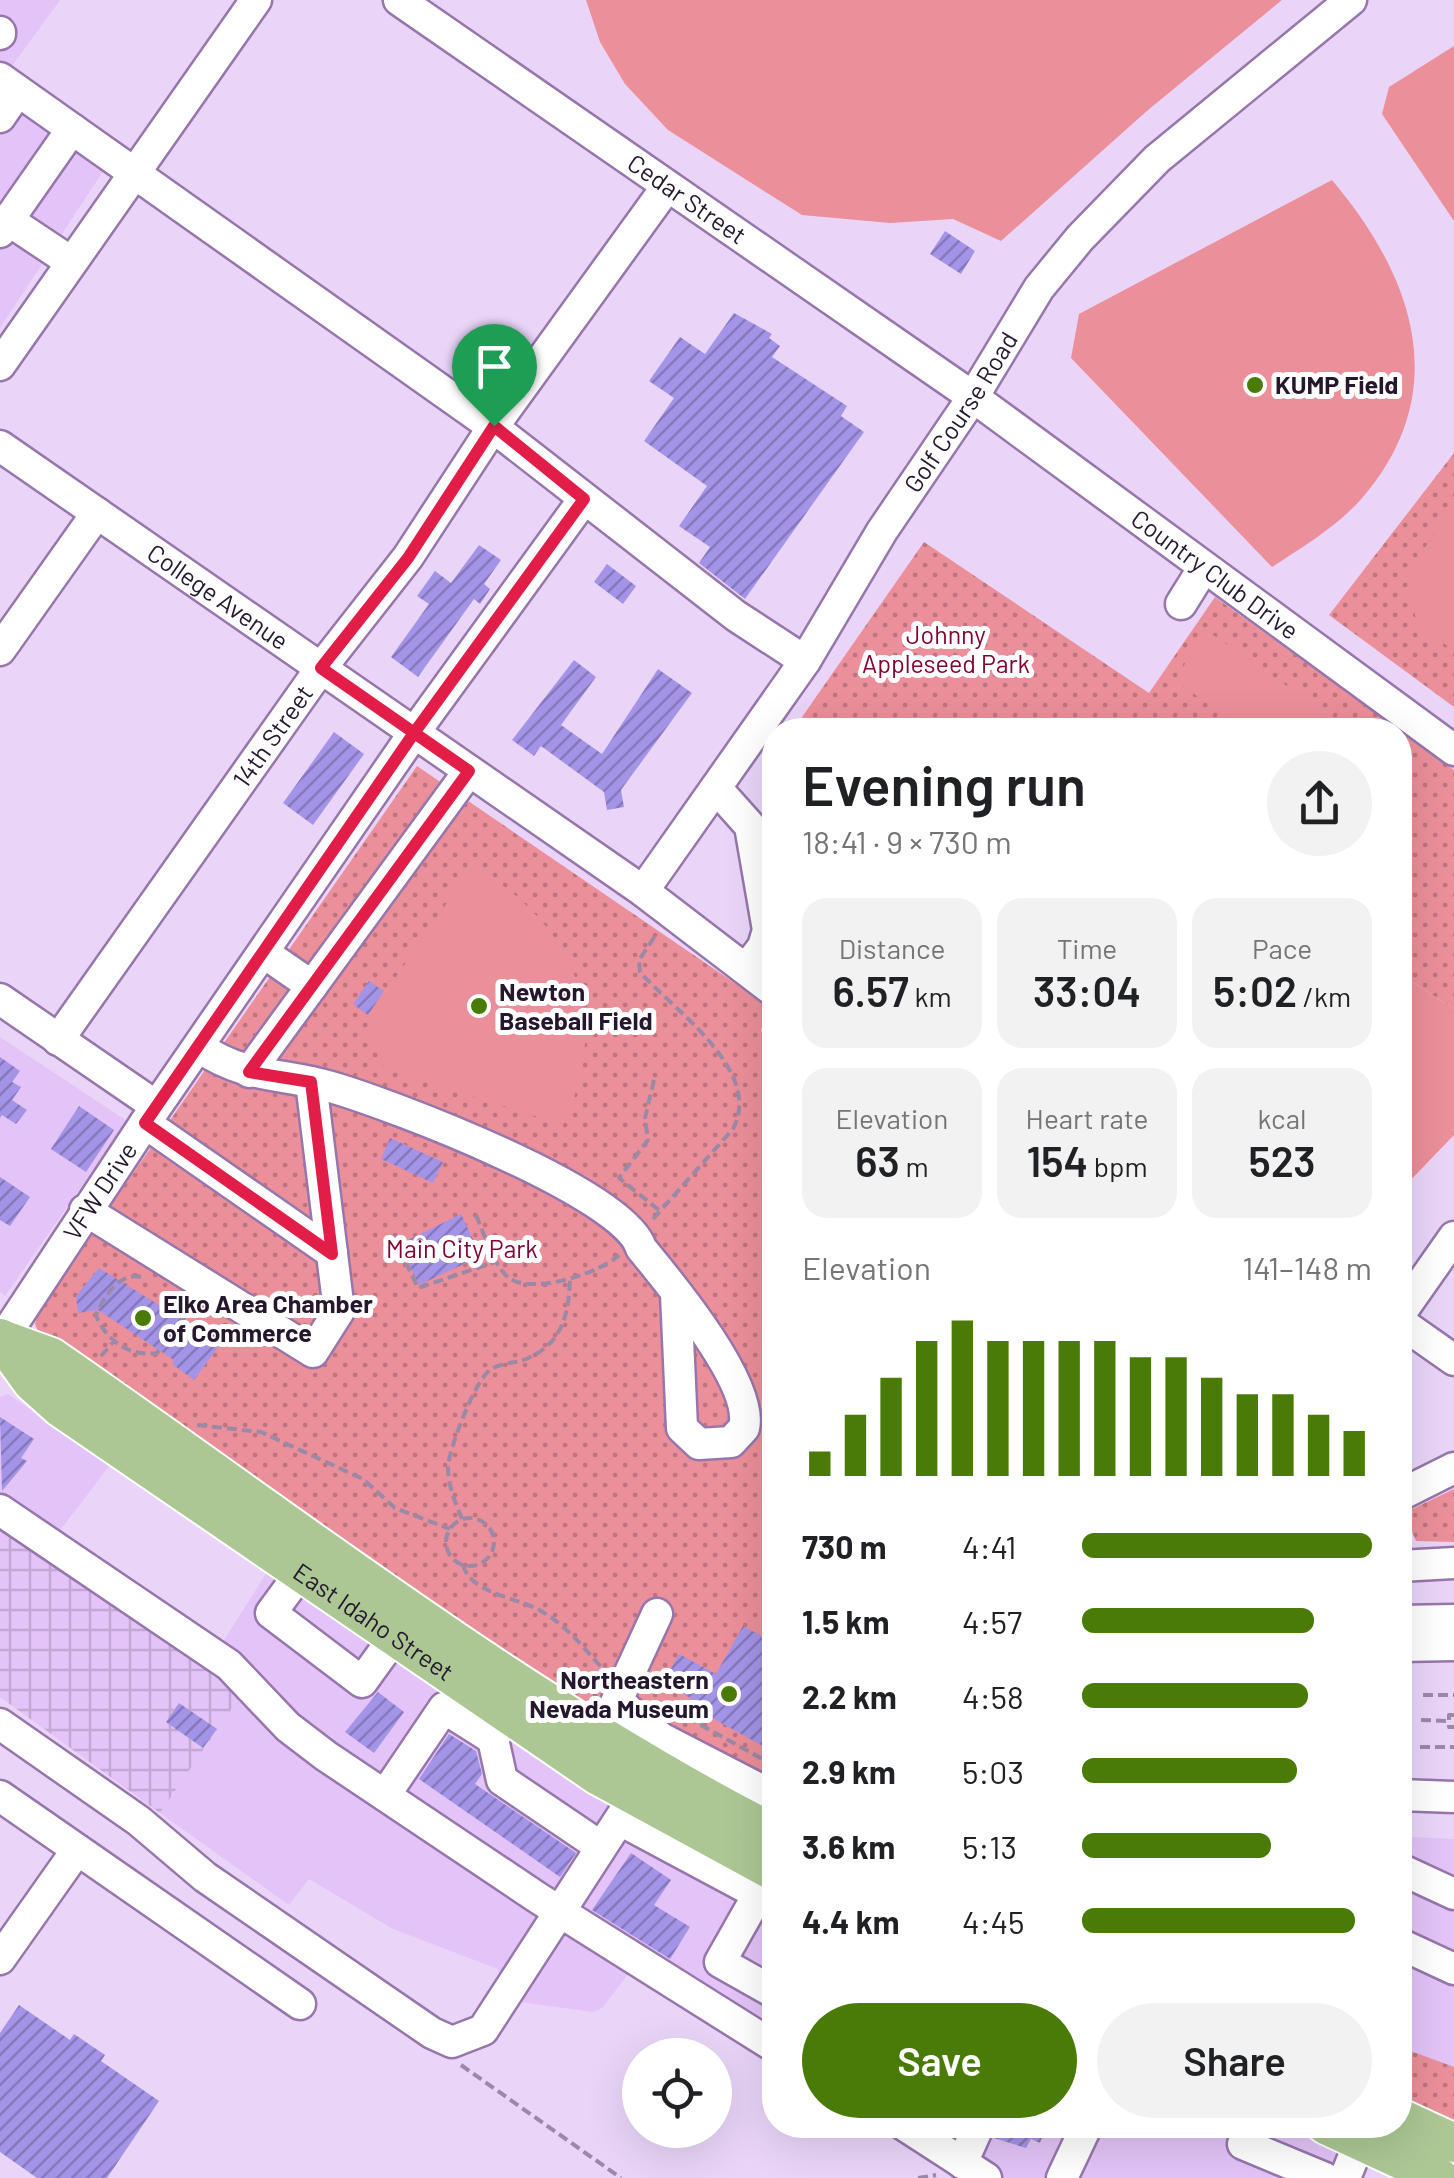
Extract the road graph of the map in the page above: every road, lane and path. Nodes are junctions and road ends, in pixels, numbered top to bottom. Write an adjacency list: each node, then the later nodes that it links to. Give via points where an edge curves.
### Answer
1 (256, 0): 7 (street)
2 (400, 0): 8 (street, Cedar Street)
3 (1351, 0): 12 (street, Golf Course Road, via 1116,199 1039,288)
4 (9, 84): 5 (street); 6 (street)
5 (0, 117)
6 (72, 129): 7 (street); 9 (street)
7 (134, 173): 10 (street); 13 (street)
8 (666, 188): 12 (street, Cedar Street); 13 (street, 14th Street)
9 (4, 226): 10 (street)
10 (71, 262): 11 (street)
11 (0, 365)
12 (973, 398): 17 (street, Country Club Drive); 20 (street, Golf Course Road, via 882,531)
13 (494, 426): 15 (street); 21 (street, 14th Street, via 408,558)
14 (0, 446): 16 (street, College Avenue)
15 (584, 499): 20 (street); 26 (street, VFW Drive)
16 (97, 514): 19 (street); 21 (street, College Avenue)
17 (1204, 567): 18 (street); 23 (street, Country Club Drive)
18 (1181, 604)
19 (0, 650)
20 (805, 661): 22 (street, Golf Course Road)
21 (321, 668): 26 (street, College Avenue); 39 (street, 14th Street)
22 (765, 718)
23 (1410, 718)
24 (1412, 719): 27 (street, Country Club Drive)
25 (762, 722): 29 (street, Golf Course Road)
26 (414, 733): 28 (street, College Avenue); 34 (street, VFW Drive)
27 (1454, 750)
28 (469, 771): 30 (street, College Avenue); 37 (street)
29 (716, 788): 30 (street, Golf Course Road); 31 (street, via 750,826)
30 (643, 891): 32 (street, College Avenue)
31 (762, 895)
32 (670, 912): 35 (street, College Avenue); 46 (path, via 639,960 640,972 712,1043 732,1080 739,1115)
33 (762, 948): 35 (street)
34 (264, 953): 37 (street); 40 (street, VFW Drive)
35 (746, 969): 36 (street, College Avenue)
36 (762, 982)
37 (312, 986): 41 (street)
38 (0, 999): 39 (street)
39 (58, 1040): 44 (street)
40 (200, 1048): 41 (street); 44 (street, VFW Drive)
41 (249, 1072): 43 (street)
42 (654, 1080): 46 (path, via 644,1118 648,1140 619,1178)
43 (311, 1082): 49 (street, via 478,1142 565,1185); 51 (street)
44 (151, 1115): 45 (street, VFW Drive); 51 (street)
45 (85, 1210): 52 (street); 59 (street, VFW Drive)
46 (660, 1211): 49 (path)
47 (476, 1216): 53 (path)
48 (393, 1235): 53 (path, via 418,1288)
49 (637, 1236): 54 (path, via 606,1268); 56 (street)
50 (1454, 1237): 57 (street)
51 (332, 1254): 55 (street, via 339,1310 313,1352)
52 (167, 1261): 55 (street); 60 (path, via 151,1279 124,1277 98,1309 98,1322)
53 (498, 1261): 54 (path, via 520,1282)
54 (581, 1277): 67 (path, via 570,1276 568,1317 550,1343 529,1358 494,1367 478,1383 448,1462)
55 (216, 1292): 60 (path, via 186,1315 156,1353 134,1354)
56 (676, 1294)
57 (1412, 1297)
58 (1412, 1330): 61 (street)
59 (0, 1340): 69 (main road, East Idaho Street, via 61,1408)
60 (114, 1341): 62 (path)
61 (1454, 1360)
62 (91, 1368)
63 (187, 1428): 68 (path, via 261,1432 363,1479 395,1508)
64 (1454, 1468): 65 (street)
65 (1412, 1489)
66 (0, 1510): 93 (street, via 230,1665 288,1726)
67 (462, 1519): 68 (path); 71 (path, via 484,1522 495,1542 484,1562)
68 (450, 1529): 71 (path, via 449,1553)
69 (311, 1559): 76 (main road, East Idaho Street); 76 (street, via 272,1613 362,1682)
70 (1454, 1562): 72 (street)
71 (463, 1565): 83 (path, via 483,1588 528,1604 568,1629)
72 (1412, 1565)
73 (658, 1614): 83 (street)
74 (1454, 1620): 75 (street)
75 (1412, 1621)
76 (404, 1624): 83 (main road, East Idaho Street); 87 (main road, East Idaho Street)
77 (1454, 1645): 78 (street)
78 (1412, 1646)
79 (1422, 1694): 80 (path)
80 (1454, 1696)
81 (650, 1698): 91 (path)
82 (1454, 1715): 85 (path)
83 (603, 1719): 87 (main road, East Idaho Street); 92 (street, via 661,1738); 94 (main road, East Idaho Street)
84 (1421, 1720): 85 (path)
85 (1449, 1720): 88 (path)
86 (0, 1724): 105 (street, via 139,1821 205,1877 446,2041 468,2040 483,2030)
87 (500, 1727): 93 (street, via 444,1708); 99 (street, via 502,1780)
88 (1454, 1727)
89 (1420, 1747): 90 (path)
90 (1454, 1747)
91 (762, 1759)
92 (762, 1790)
93 (385, 1794): 105 (street)
94 (636, 1795): 98 (main road, East Idaho Street); 99 (street); 102 (main road, East Idaho Street)
95 (1412, 1795): 97 (street)
96 (0, 1796): 100 (street)
97 (1454, 1797)
98 (762, 1830)
99 (601, 1847): 105 (street)
100 (77, 1850): 107 (street); 110 (street)
101 (1412, 1875): 103 (street)
102 (762, 1885)
103 (1454, 1894)
104 (762, 1900): 109 (street, via 720,1962)
105 (558, 1910): 111 (street)
106 (1412, 1950): 108 (street)
107 (0, 1958)
108 (1454, 1969)
109 (762, 1986)
110 (300, 2004)
111 (762, 2039)
112 (1412, 2124): 119 (main road)
113 (924, 2138): 122 (street)
114 (978, 2138): 122 (street)
115 (1081, 2138): 123 (street)
116 (1343, 2138): 125 (street)
117 (1354, 2138): 126 (main road)
118 (1394, 2138): 121 (main road)
119 (1454, 2143)
120 (1243, 2144): 124 (street)
121 (1454, 2162)
122 (974, 2170)
123 (1062, 2178)
124 (1325, 2178)
125 (1344, 2178)
126 (1440, 2178)

